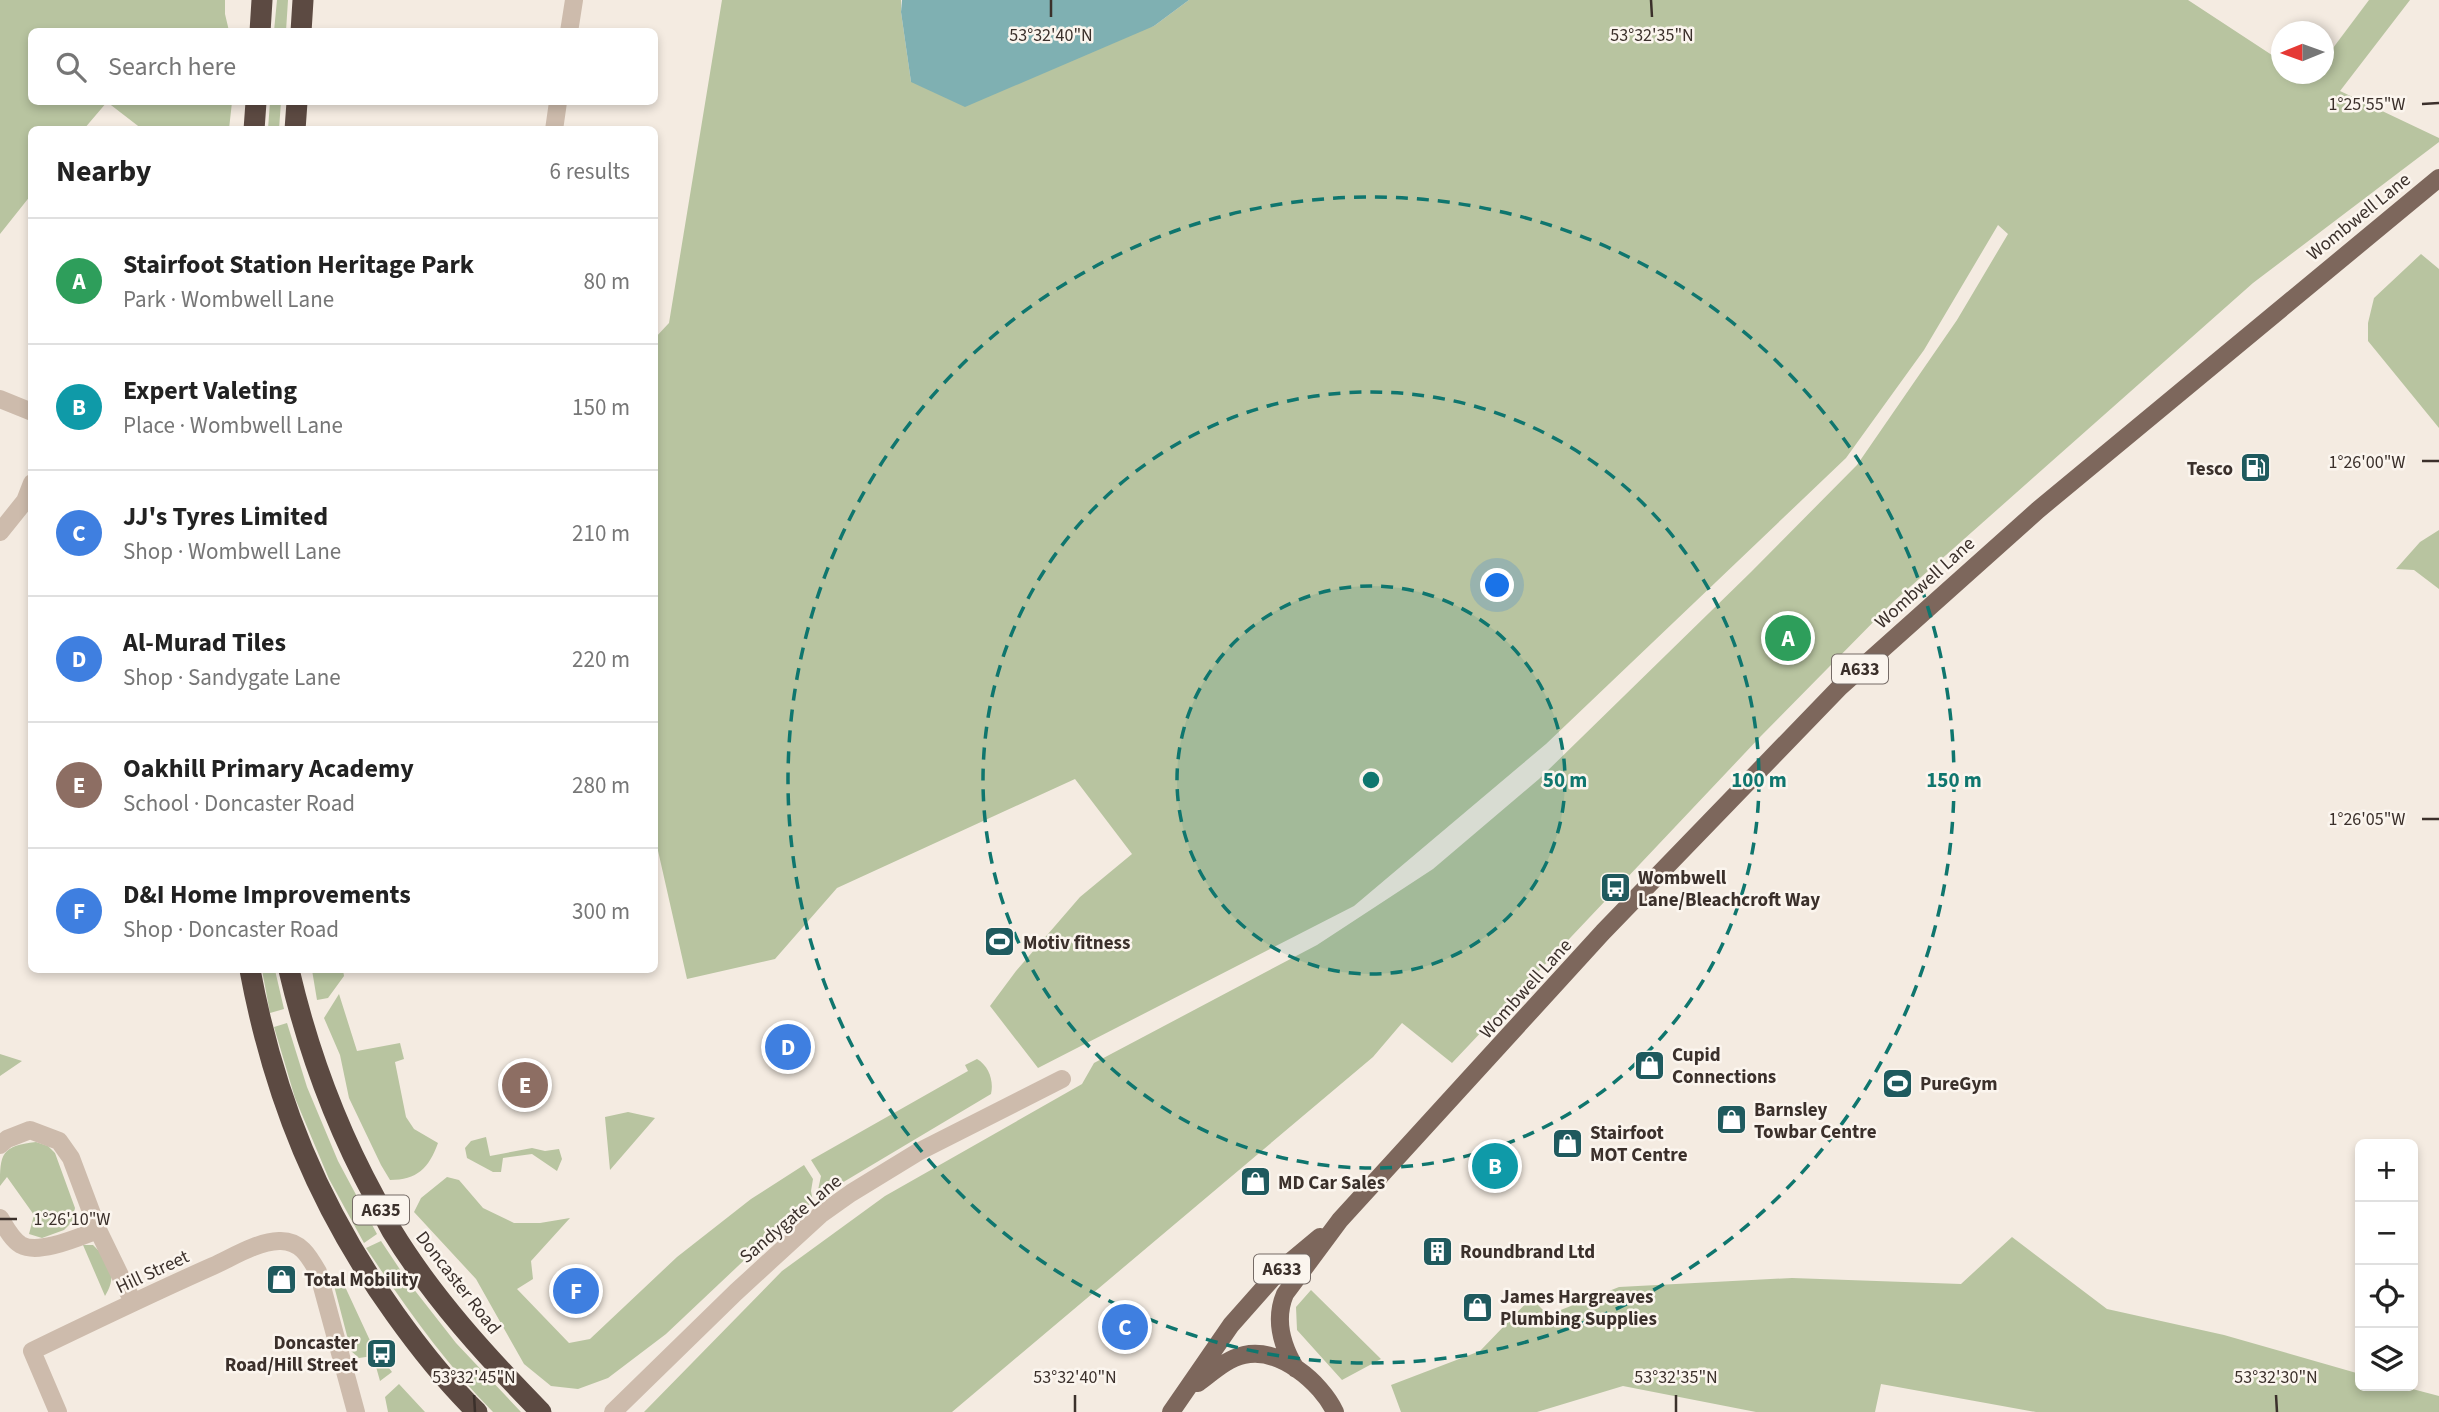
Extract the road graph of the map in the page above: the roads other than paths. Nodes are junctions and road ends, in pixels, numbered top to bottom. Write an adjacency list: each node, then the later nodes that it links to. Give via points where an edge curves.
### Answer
1 (262, 0): 4 (highway)
2 (303, 0): 5 (highway)
3 (574, 0): 6 (street)
4 (260, 28)
5 (301, 28)
6 (570, 28)
7 (256, 105): 10 (highway)
8 (297, 105): 11 (highway)
9 (558, 105): 12 (street)
10 (254, 126)
11 (295, 126)
12 (555, 126)
13 (2439, 178): 23 (main road, Wombwell Lane / A633, via 2038,510 1840,687 1603,932)
14 (0, 399): 15 (street)
15 (28, 410)
16 (28, 493): 17 (street)
17 (0, 532)
18 (251, 973): 31 (highway, A635, via 275,1077 322,1195 385,1300 423,1353)
19 (290, 973): 32 (highway, Doncaster Road / A635, via 318,1076 391,1230 471,1337)
20 (1062, 1079): 33 (street, Sandygate Lane, via 918,1152 851,1192 779,1252)
21 (0, 1145): 24 (street, via 30,1130 59,1141 71,1158)
22 (0, 1217): 24 (street, via 21,1245 38,1248)
23 (1340, 1220): 26 (main road, Wombwell Lane / A633, via 1281,1304 1282,1338); 27 (main road, Wombwell Lane / A633, via 1278,1272 1241,1313)
24 (98, 1230): 25 (street)
25 (134, 1302): 29 (street, Hill Street, via 32,1351); 30 (street, Hill Street, via 261,1245 293,1243 307,1252 318,1272)
26 (1296, 1369): 27 (main road, A633, via 1268,1356 1245,1355); 28 (main road, A633)
27 (1188, 1390): 34 (main road, Wombwell Lane / A633)
28 (1339, 1410)
29 (58, 1412)
30 (356, 1412)
31 (477, 1412)
32 (541, 1412)
33 (613, 1412)
34 (1171, 1412)

